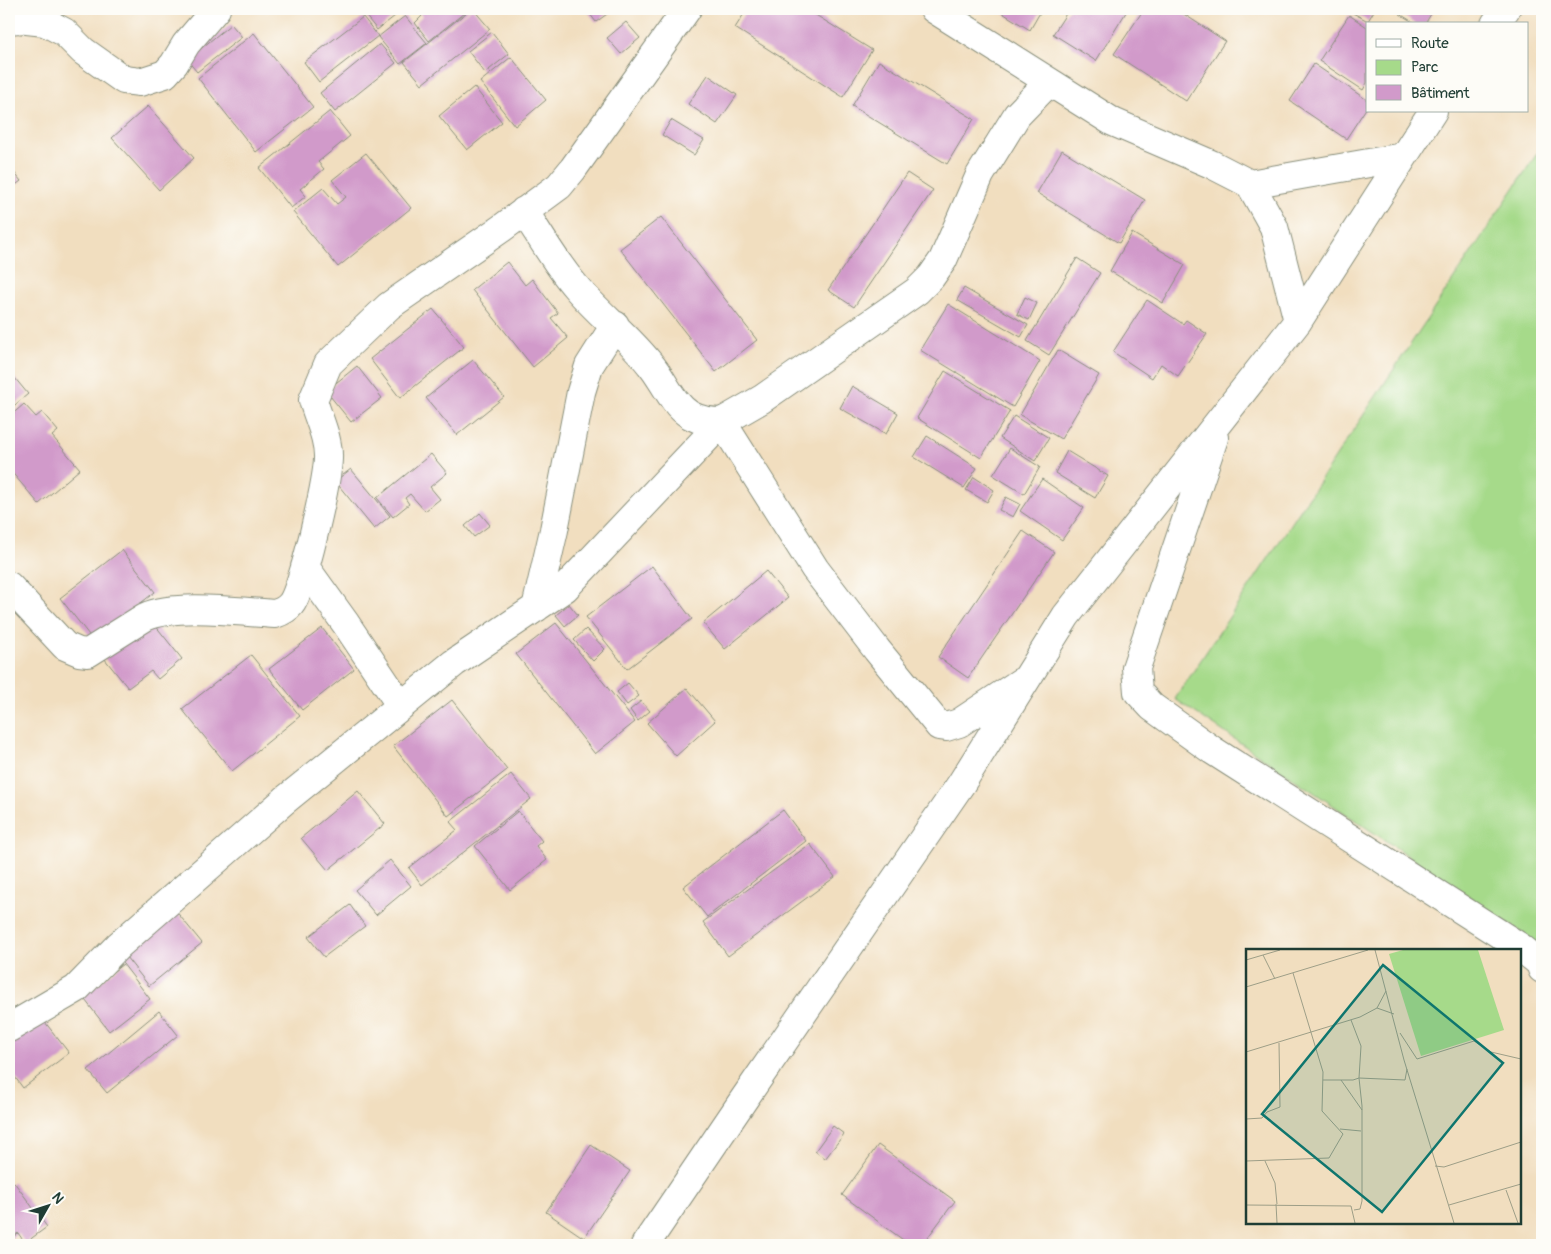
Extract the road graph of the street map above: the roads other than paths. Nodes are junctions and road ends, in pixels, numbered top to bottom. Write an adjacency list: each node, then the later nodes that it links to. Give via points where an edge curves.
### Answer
1 (216, 9): 5 (street, via 165,74 140,82 124,80 83,51 64,32 45,22)
2 (687, 9): 11 (street, via 559,186)
3 (934, 9): 7 (street)
4 (1506, 9): 6 (street)
5 (9, 20)
6 (1496, 22)
7 (1049, 82): 10 (street, via 1113,122); 15 (street, via 1017,115 980,175 943,260 931,277 917,291 762,399)
8 (1432, 112): 9 (street)
9 (1404, 157): 10 (street); 12 (street)
10 (1250, 184): 12 (street, via 1274,227)
11 (524, 211): 13 (street, via 575,286); 16 (street, via 389,306 328,364 313,400 328,458)
12 (1298, 321): 14 (street)
13 (615, 325): 15 (street, via 688,414 703,422); 18 (street, via 589,366 581,392)
14 (1221, 418): 19 (street, via 1066,616); 21 (street, via 1136,668 1138,692 1152,707 1212,750 1520,947)
15 (722, 422): 18 (street, via 565,588); 19 (street, via 815,569 939,726 946,728 959,723)
16 (304, 568): 17 (street, via 292,604 284,611 275,614 180,609 155,612 88,653 65,646); 20 (street)
17 (9, 586)
18 (536, 608): 20 (street, via 454,663)
19 (1028, 677): 23 (street, via 961,784)
20 (401, 706): 22 (street, via 285,800 118,945 76,989)
21 (1542, 969)
22 (9, 1028)
23 (645, 1245)

